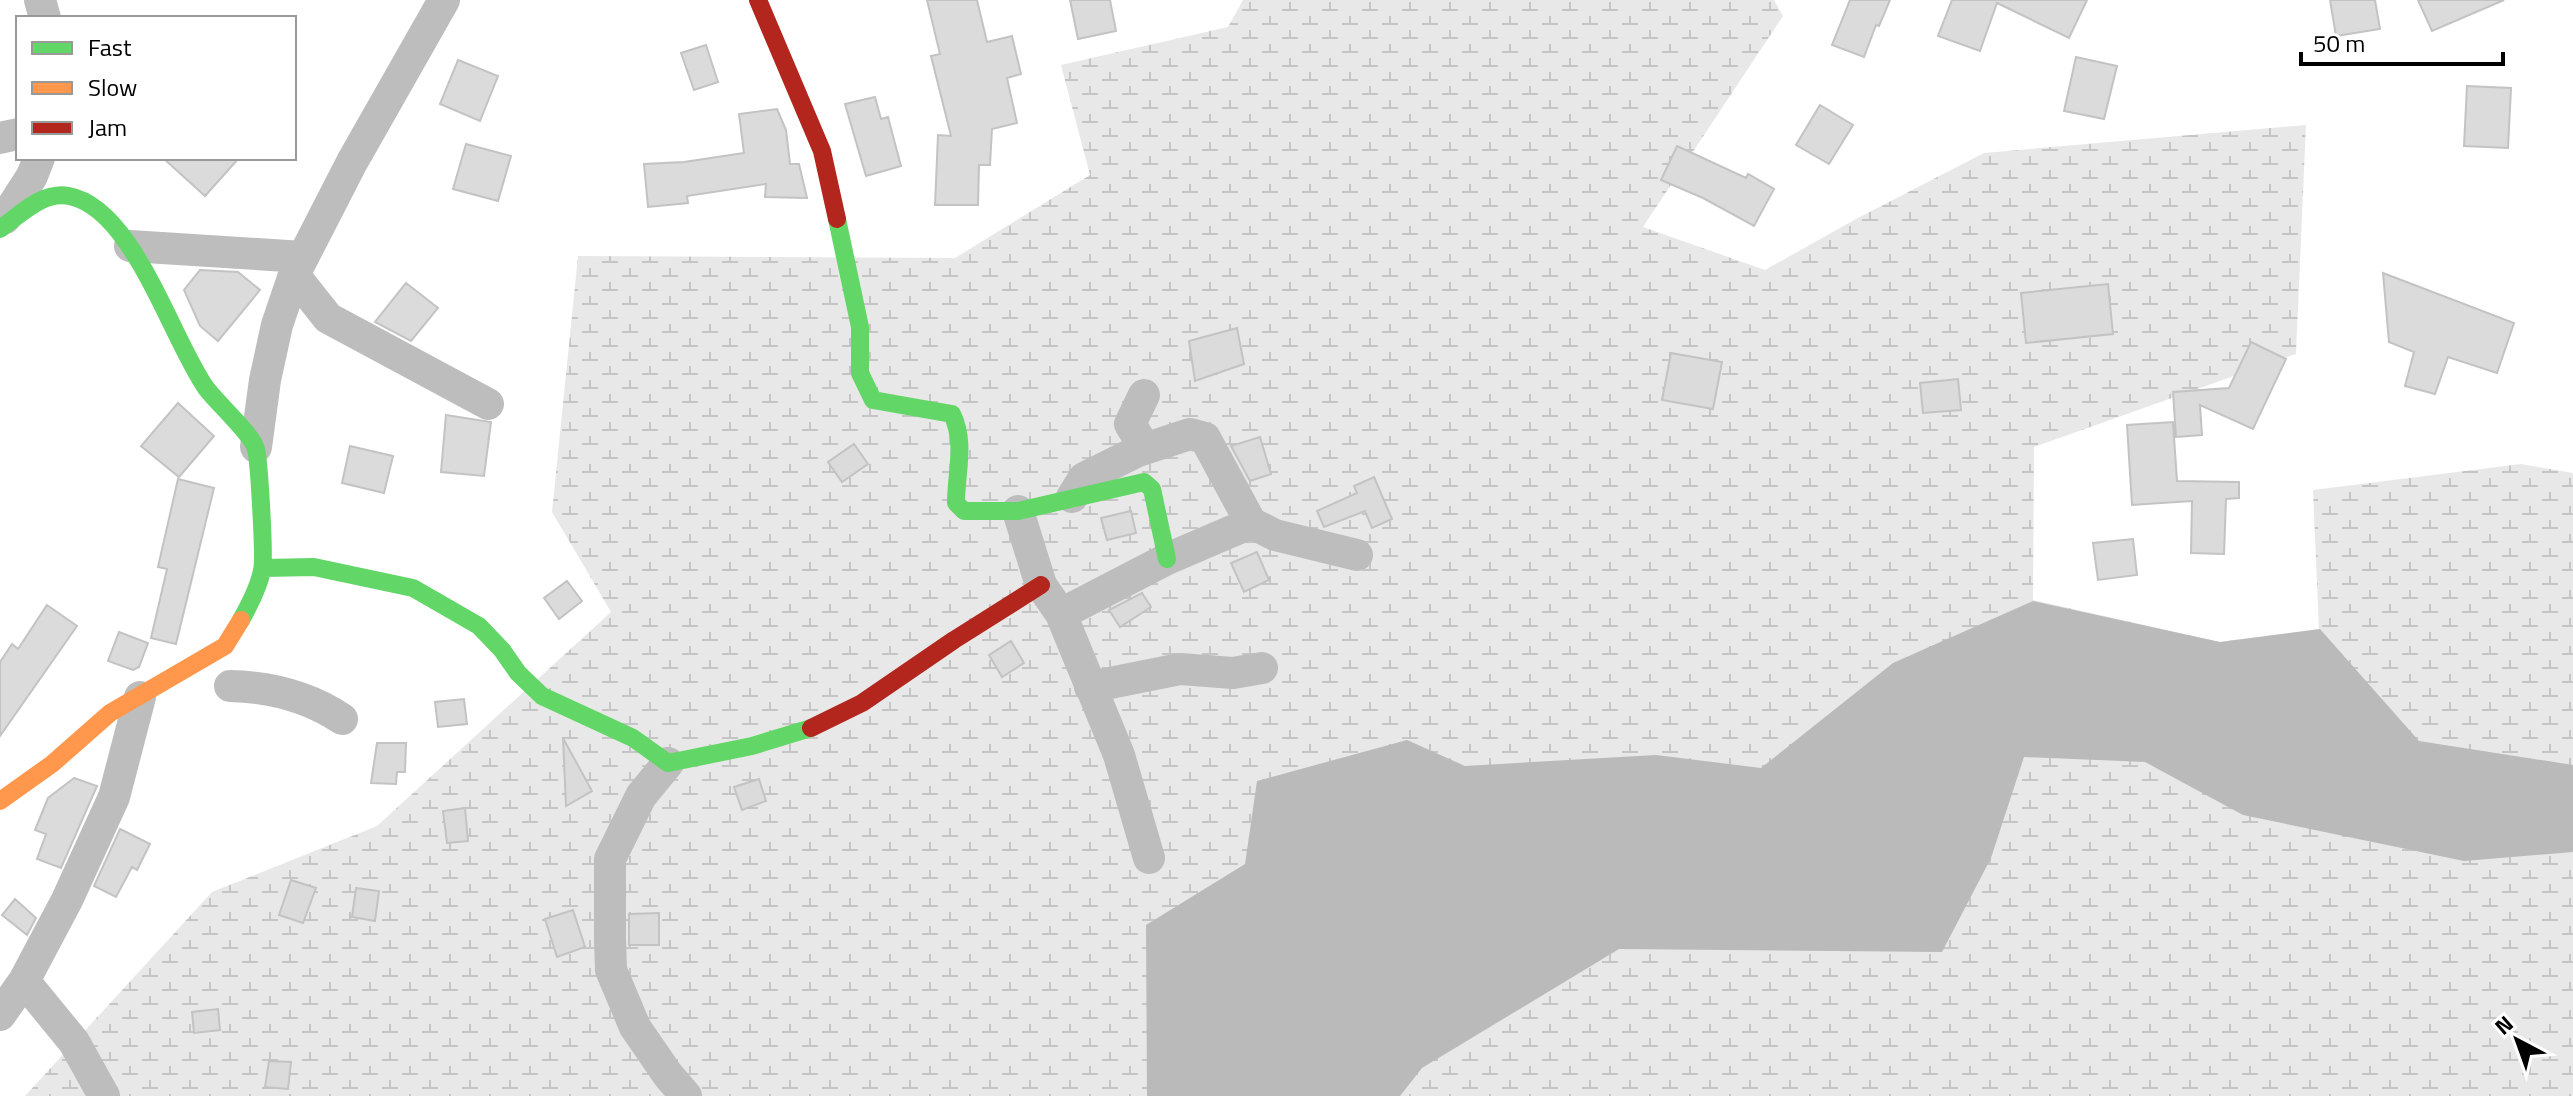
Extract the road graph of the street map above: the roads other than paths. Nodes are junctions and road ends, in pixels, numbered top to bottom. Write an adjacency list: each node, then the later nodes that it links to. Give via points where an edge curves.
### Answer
1 (444, 0): 8 (street)
2 (758, 0): 14 (street, via 822,151 860,327 860,373 866,389 873,400 952,414 960,441 956,503 964,511)
3 (38, 160): 6 (street)
4 (48, 160): 5 (street)
5 (91, 203): 6 (street, via 54,195); 7 (street)
6 (0, 227)
7 (130, 246): 8 (street); 11 (street, via 207,389)
8 (299, 266): 10 (street, via 328,318); 11 (street, via 277,325)
9 (1144, 395): 12 (street, via 1130,424)
10 (488, 404)
11 (256, 447): 18 (street)
12 (1138, 451): 13 (street, via 1084,478); 15 (street, via 1190,434 1205,438)
13 (1070, 500): 14 (street); 17 (street, via 1144,482 1152,489)
14 (1018, 511): 19 (street)
15 (1251, 523): 16 (street, via 1275,535); 17 (street)
16 (1357, 555)
17 (1167, 559): 20 (street)
18 (263, 568): 24 (street, via 251,602 225,646); 26 (street, via 314,567 413,588 479,626 542,696 633,738)
19 (1041, 585): 20 (street); 26 (street, via 835,718 742,751)
20 (1061, 614): 23 (street)
21 (1262, 668): 23 (street, via 1233,673 1180,669)
22 (230, 686): 25 (street, via 285,694 323,706)
23 (1090, 687): 28 (street, via 1119,755)
24 (140, 697): 27 (street, via 110,713); 29 (street, via 114,797)
25 (342, 719)
26 (668, 763): 32 (street, via 641,796 610,859 611,970 635,1027)
27 (0, 801)
28 (1149, 858)
29 (24, 981): 30 (street); 31 (street, via 74,1042)
30 (0, 1015)
31 (104, 1096)
32 (686, 1096)

